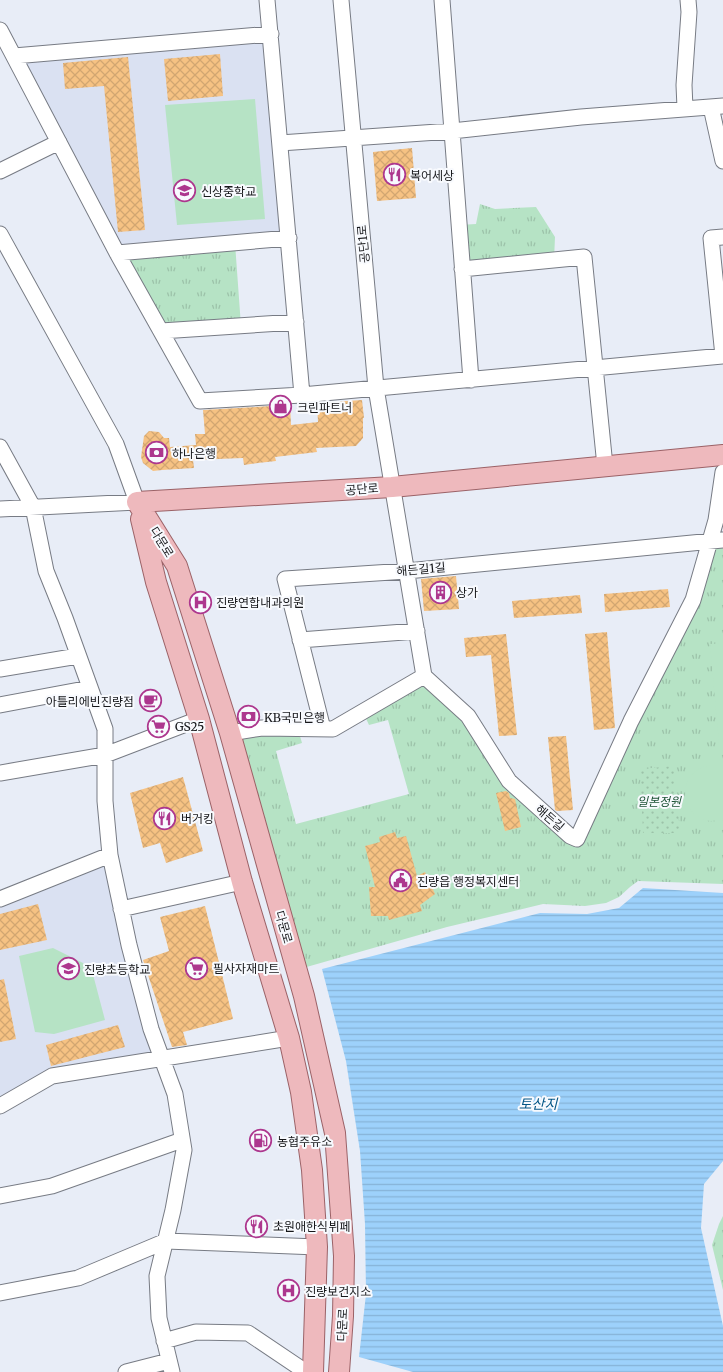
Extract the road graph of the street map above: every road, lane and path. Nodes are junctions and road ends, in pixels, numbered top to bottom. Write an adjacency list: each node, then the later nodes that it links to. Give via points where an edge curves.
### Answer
1 (267, 0): 6 (street)
2 (342, 0): 11 (street, 공단1로)
3 (442, 0): 10 (street)
4 (688, 0): 9 (street)
5 (0, 30): 7 (street)
6 (271, 34): 7 (street); 13 (street)
7 (14, 56): 12 (street)
8 (717, 106): 9 (street); 14 (street)
9 (685, 108): 10 (street)
10 (452, 131): 11 (street); 20 (street)
11 (353, 138): 13 (street); 25 (street, 공단1로)
12 (59, 142): 15 (street); 19 (street)
13 (280, 143): 18 (street)
14 (723, 161)
15 (0, 172)
16 (1, 236): 32 (street, 다문로, via 116,444)
17 (723, 237): 23 (street, via 711,238 723,356)
18 (289, 238): 19 (street); 21 (street)
19 (118, 253): 22 (street)
20 (462, 269): 23 (street, via 584,257); 24 (street)
21 (296, 322): 22 (street); 26 (street)
22 (161, 331): 26 (street, via 200,401)
23 (594, 369): 24 (street); 29 (street)
24 (471, 380): 25 (street)
25 (376, 388): 26 (street); 31 (street, 공단1로)
26 (302, 395)
27 (0, 447): 33 (street)
28 (723, 455): 29 (main road, 공단로)
29 (605, 466): 31 (main road, 공단로)
30 (723, 472): 35 (street, 해든길)
31 (392, 487): 32 (main road, 공단로); 36 (street, 공단1로)
32 (137, 502): 33 (street, 공단로); 44 (main road, 다문로, via 156,582); 46 (main road, 다문로, via 177,566)
33 (33, 507): 34 (street, 공단로); 39 (street, via 46,571)
34 (0, 509)
35 (716, 540): 36 (street, 해든길1길); 41 (street, 해든길, via 693,600 631,721 577,839 514,787 468,716)
36 (407, 571): 37 (street, 공단1로); 38 (street, 해든길1길, via 285,579)
37 (417, 632): 38 (street); 41 (street, 공단1로)
38 (300, 640): 45 (street, 해든길1길)
39 (78, 656): 40 (street); 42 (street)
40 (0, 669)
41 (424, 676): 45 (street, via 333,729)
42 (90, 688): 43 (street); 47 (street, via 105,729)
43 (0, 705)
44 (199, 719): 47 (street); 50 (main road, 다문로)
45 (323, 729): 46 (street, via 262,728)
46 (230, 733): 66 (main road, 다문로, via 304,996 334,1133 344,1256)
47 (105, 755): 48 (street); 49 (street)
48 (0, 773)
49 (110, 854): 51 (street); 52 (street)
50 (242, 882): 52 (street); 53 (main road, 다문로)
51 (0, 899)
52 (122, 909): 54 (street, via 151,1029)
53 (289, 1038): 54 (street); 59 (main road, 다문로, via 301,1092 312,1170)
54 (162, 1059): 55 (street, via 52,1076); 56 (street, via 175,1094)
55 (0, 1106)
56 (182, 1140): 57 (street, via 52,1186); 58 (street, via 184,1150)
57 (0, 1196)
58 (166, 1241): 59 (street); 60 (street, via 78,1278); 61 (street, via 157,1276 159,1318)
59 (317, 1247): 65 (main road, 다문로)
60 (0, 1293)
61 (164, 1341): 62 (street); 64 (street, via 196,1332 248,1333)
62 (170, 1367): 63 (street)
63 (126, 1372)
64 (306, 1372)
65 (313, 1372)
66 (339, 1372)

